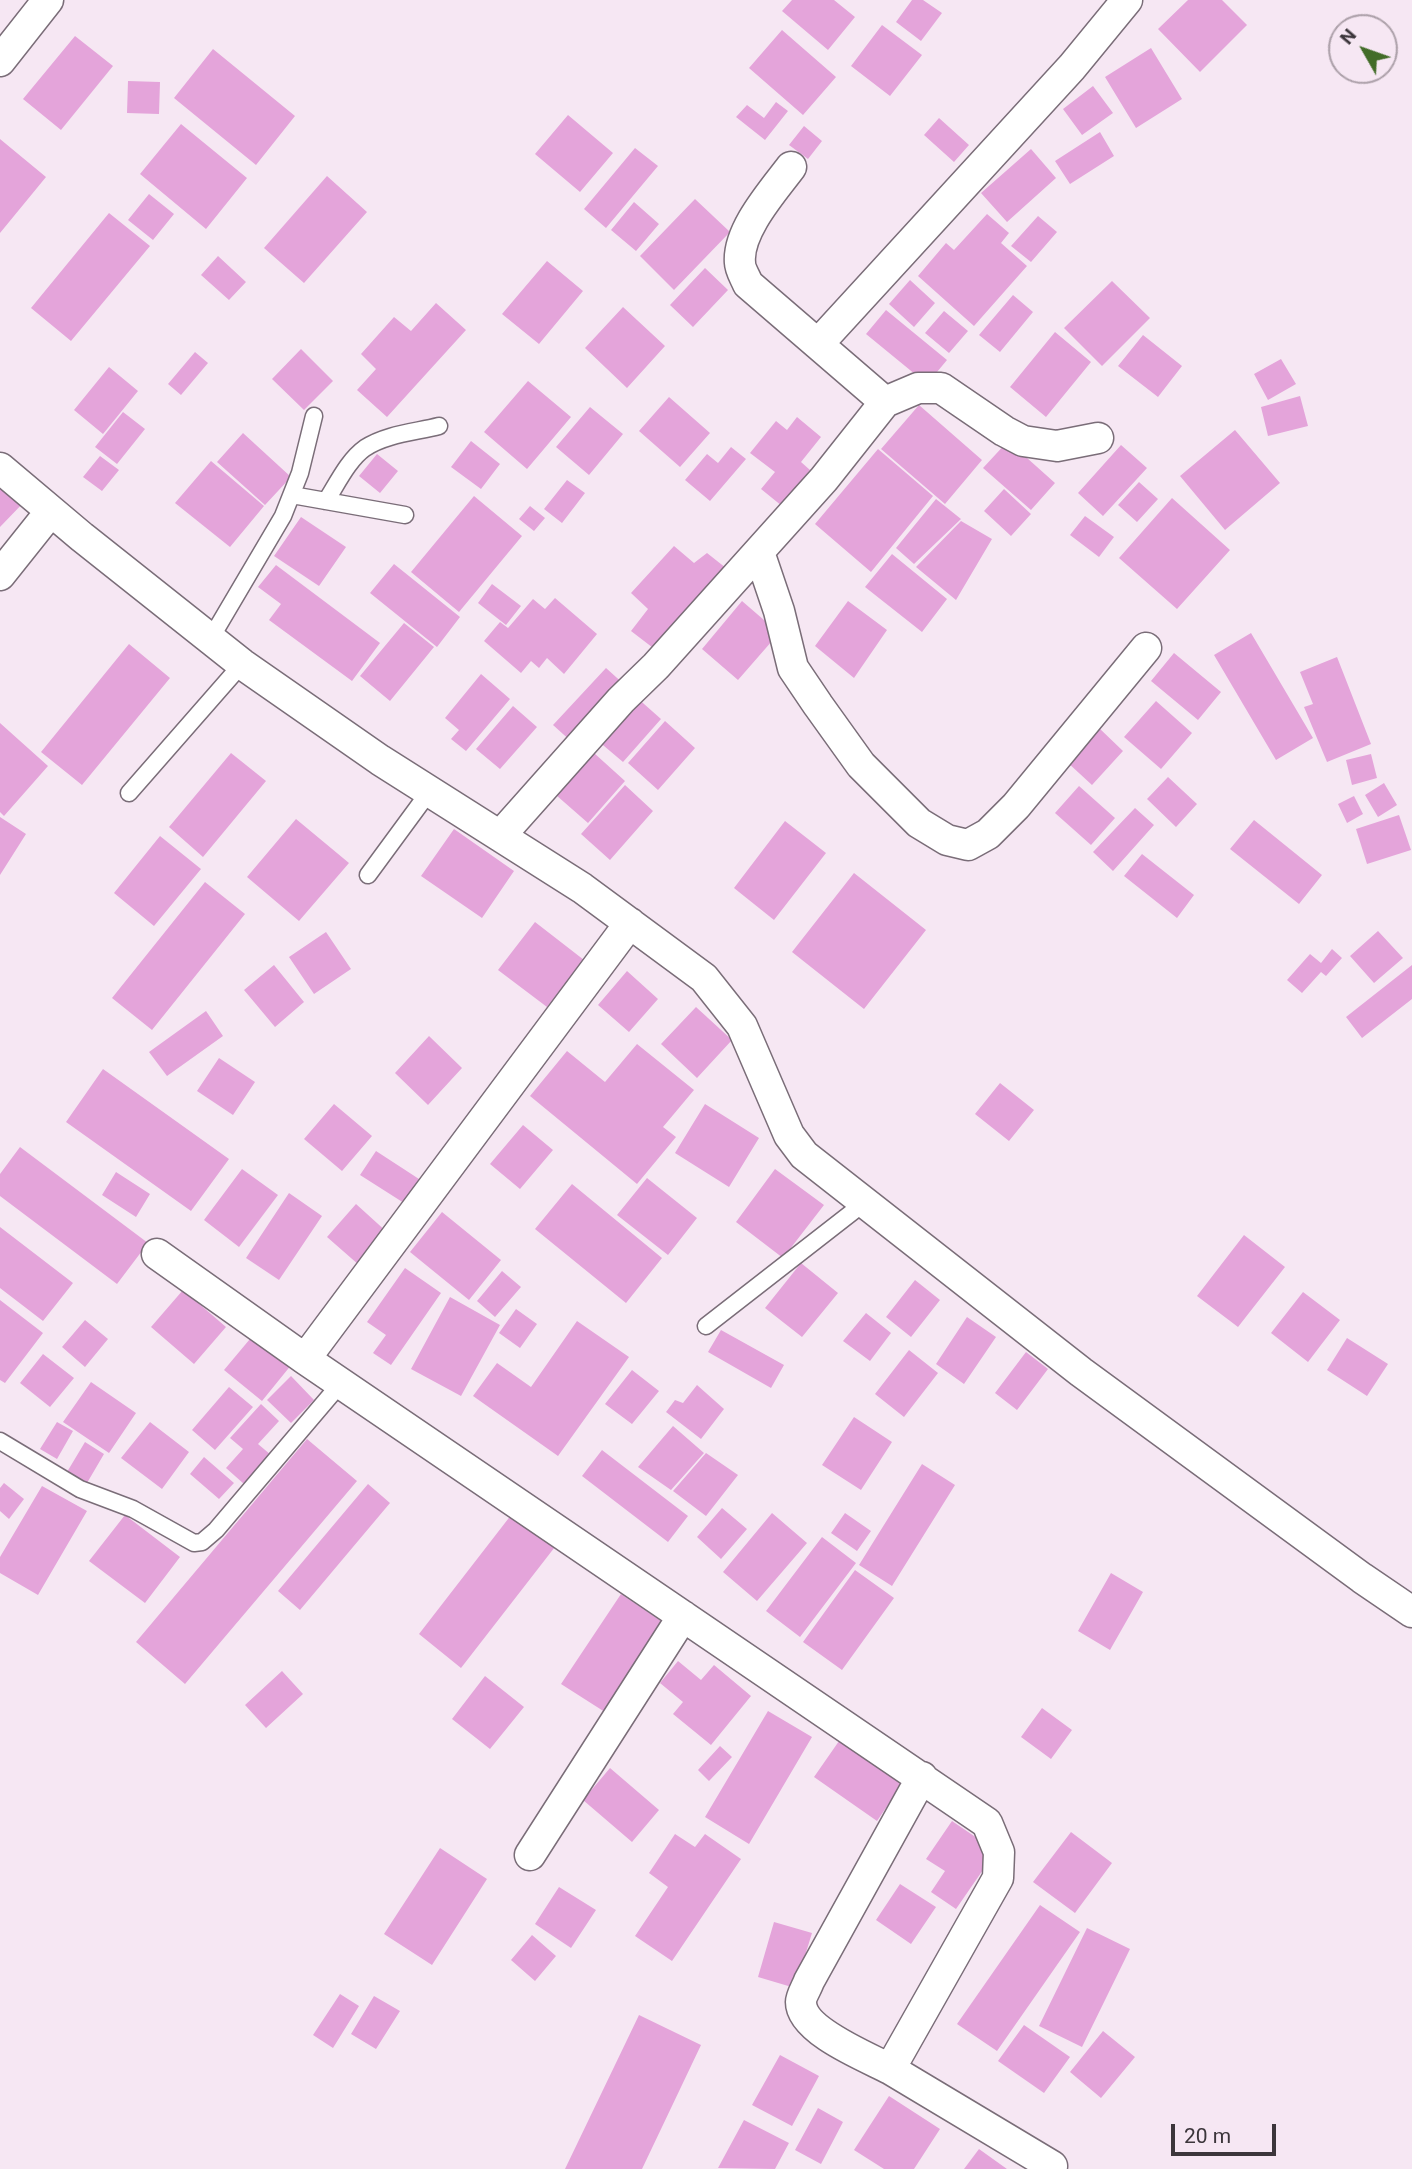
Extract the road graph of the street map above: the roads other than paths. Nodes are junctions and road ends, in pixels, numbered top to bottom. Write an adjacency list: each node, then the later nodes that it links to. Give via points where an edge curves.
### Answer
1 (48, 0): 3 (street)
2 (1128, 0): 5 (street)
3 (1, 59)
4 (791, 167): 5 (street, via 744,236 740,263 748,284)
5 (818, 344): 6 (street)
6 (884, 402): 9 (street, via 918,388 941,388 1023,441 1057,446); 15 (street)
7 (314, 416): 11 (lane)
8 (439, 426): 12 (lane, via 383,439 364,449)
9 (1098, 438)
10 (0, 468): 13 (street)
11 (292, 495): 12 (lane); 17 (lane)
12 (326, 501): 14 (lane)
13 (51, 511): 16 (street); 17 (street)
14 (405, 515)
15 (759, 552): 18 (street, via 793,668 861,765 919,823 947,840 968,845 988,834); 22 (street)
16 (0, 575)
17 (211, 638): 19 (street)
18 (1146, 648)
19 (242, 664): 20 (street); 21 (lane)
20 (429, 792): 22 (street); 23 (lane)
21 (130, 793)
22 (500, 836): 24 (street)
23 (368, 875)
24 (630, 923): 25 (street, via 704,978 742,1026 789,1135 804,1156); 28 (street)
25 (864, 1203): 27 (lane); 31 (street, via 1081,1372)
26 (157, 1254): 28 (street)
27 (706, 1326)
28 (305, 1359): 29 (street)
29 (341, 1383): 30 (lane, via 202,1542 194,1543 133,1510 80,1489); 32 (street)
30 (0, 1441)
31 (1412, 1612)
32 (682, 1616): 33 (street); 34 (street)
33 (922, 1777): 35 (street, via 987,1823 999,1852 998,1878); 35 (street, via 801,2001 807,2018 820,2032)
34 (530, 1855)
35 (890, 2069): 36 (street)
36 (1052, 2166)

